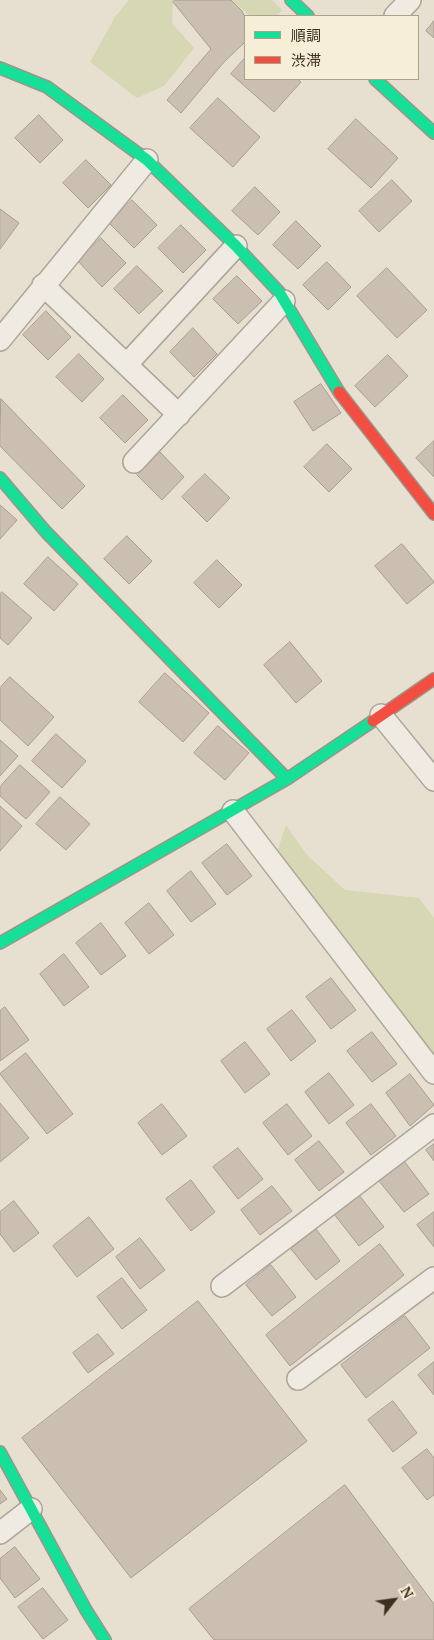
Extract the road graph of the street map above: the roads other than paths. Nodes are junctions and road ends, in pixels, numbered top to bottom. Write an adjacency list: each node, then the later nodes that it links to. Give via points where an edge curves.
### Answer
1 (291, 0): 3 (street)
2 (410, 0): 4 (street)
3 (307, 15)
4 (396, 15)
5 (0, 68): 8 (street, via 47,87)
6 (376, 80): 7 (street)
7 (434, 133)
8 (147, 160): 9 (street); 10 (street)
9 (236, 246): 11 (street); 13 (street)
10 (44, 285): 12 (street); 13 (street)
11 (284, 301): 14 (street); 17 (street, via 343,399)
12 (0, 340)
13 (127, 364): 14 (street)
14 (179, 415): 15 (street)
15 (134, 462)
16 (0, 478): 20 (street, via 46,532)
17 (434, 514)
18 (434, 679): 19 (street)
19 (381, 715): 20 (street); 21 (street)
20 (287, 779): 22 (street)
21 (434, 780)
22 (233, 811): 23 (street); 24 (street)
23 (0, 943)
24 (434, 1073)
25 (434, 1125): 27 (street)
26 (434, 1278): 28 (street)
27 (222, 1286)
28 (298, 1380)
29 (0, 1452): 30 (street)
30 (31, 1509): 31 (street); 32 (street)
31 (0, 1533)
32 (106, 1640)

